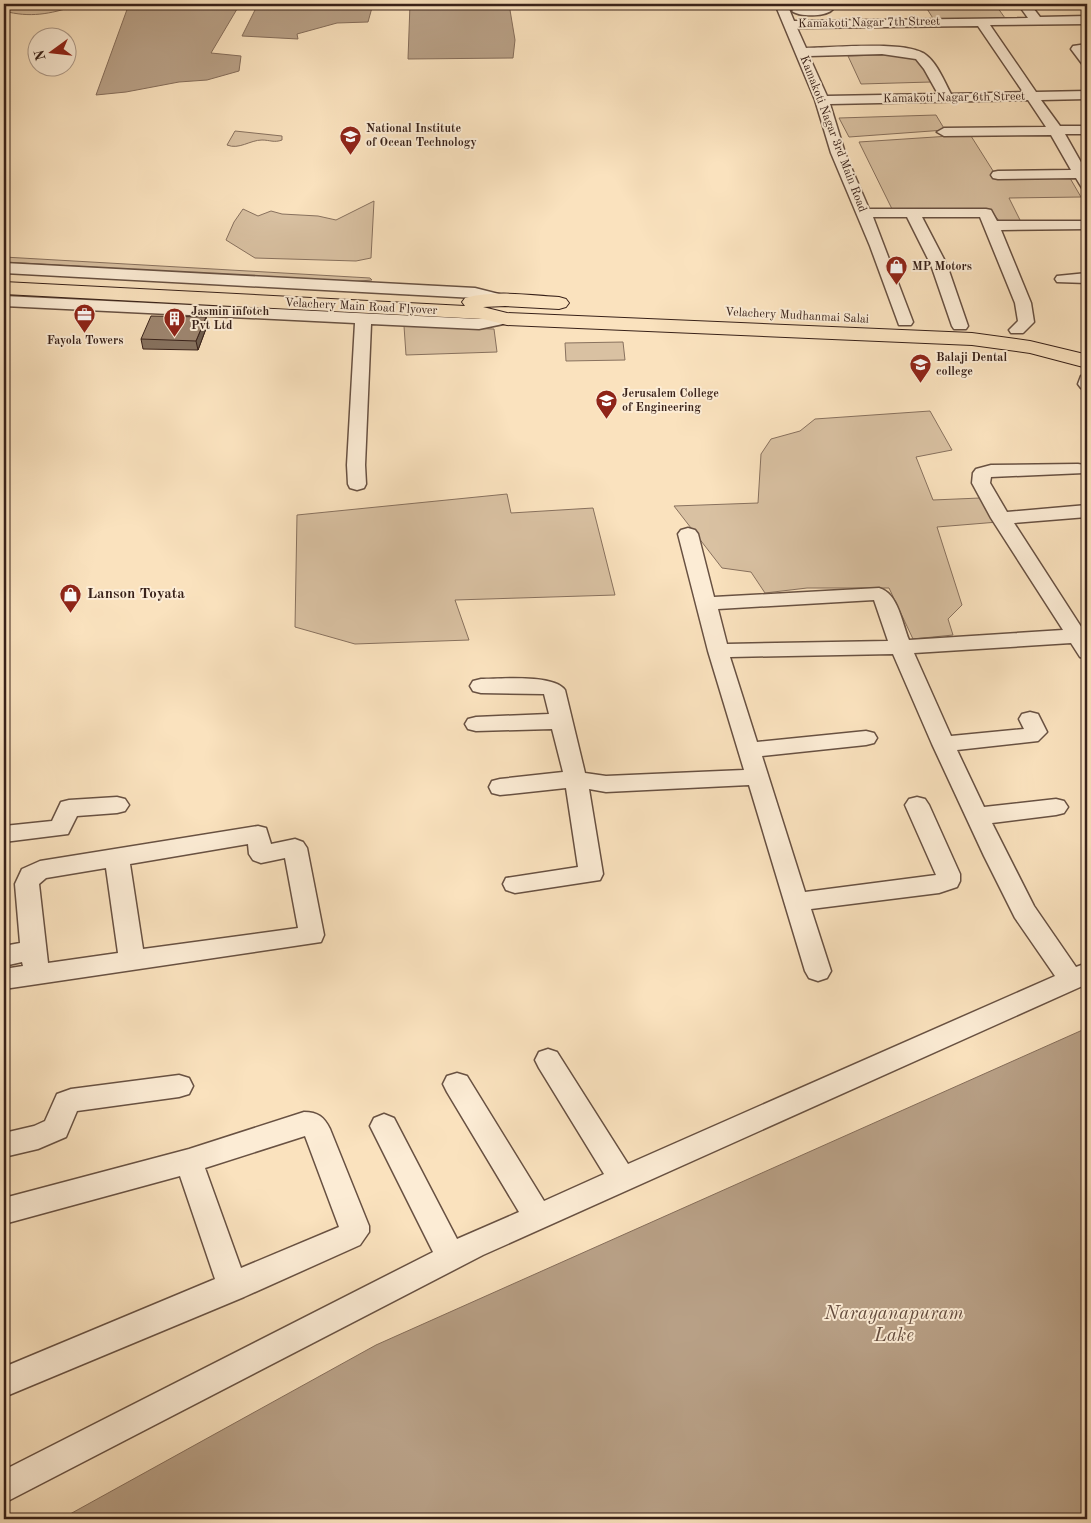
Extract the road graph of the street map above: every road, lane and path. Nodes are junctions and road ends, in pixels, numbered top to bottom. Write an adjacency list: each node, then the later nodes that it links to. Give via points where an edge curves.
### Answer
1 (825, 4): 3 (street, via 826,10)
2 (1024, 4): 7 (street)
3 (788, 9): 8 (street, via 828,11); 10 (street, via 797,21); 11 (street, Kamakoti Nagar 3rd Main Road)
4 (923, 10): 9 (street)
5 (981, 20): 7 (street, Kamakoti Nagar 7th Street); 9 (street, Kamakoti Nagar 7th Street); 16 (street)
6 (1087, 20): 7 (street, Kamakoti Nagar 7th Street)
7 (1037, 21)
8 (834, 22): 9 (street, Kamakoti Nagar 7th Street); 10 (street, Kamakoti Nagar 7th Street)
9 (931, 22)
10 (804, 23): 11 (street, Kamakoti Nagar 7th Street)
11 (790, 25): 13 (street, Kamakoti Nagar 3rd Main Road)
12 (1087, 48): 14 (street, via 1077,49)
13 (802, 52): 17 (street, via 914,53 922,58); 18 (street, Kamakoti Nagar 3rd Main Road)
14 (1087, 62)
15 (1087, 95): 16 (street, Kamakoti Nagar 6th Street)
16 (1032, 96): 17 (street, Kamakoti Nagar 6th Street); 19 (street)
17 (947, 98): 18 (street, Kamakoti Nagar 6th Street)
18 (822, 100): 25 (street, Kamakoti Nagar 3rd Main Road, via 838,153)
19 (1056, 130): 20 (street); 21 (street); 23 (street)
20 (1087, 130)
21 (944, 132)
22 (998, 175): 23 (street)
23 (1084, 179)
24 (912, 213): 25 (street); 27 (street, via 986,213); 40 (street, via 939,265)
25 (864, 214): 39 (street, Kamakoti Nagar 3rd Main Road, via 878,246)
26 (1087, 225): 27 (street)
27 (992, 226): 41 (street, via 1023,303 1026,322)
28 (4, 268): 33 (street, via 475,292)
29 (4, 277): 35 (main road, Velachery Main Road Flyover)
30 (1087, 278): 31 (street)
31 (1063, 279)
32 (4, 288): 35 (main road, Velachery Main Road Flyover)
33 (506, 300): 35 (main road, Velachery Main Road Flyover); 39 (main road, Velachery Mudhanmai Salai)
34 (4, 301): 36 (street)
35 (415, 304): 37 (main road, Velachery Main Road Flyover, via 483,313)
36 (363, 316): 37 (street, via 479,324); 45 (street)
37 (508, 320): 38 (main road, Velachery Main Road Flyover)
38 (576, 322): 39 (main road, Velachery Mudhanmai Salai)
39 (892, 326): 40 (main road, Velachery Mudhanmai Salai); 43 (main road, Velachery Mudhanmai Salai, via 1050,350)
40 (960, 326): 41 (main road, Velachery Mudhanmai Salai)
41 (1017, 330): 42 (main road, Velachery Mudhanmai Salai)
42 (1087, 348)
43 (1087, 362)
44 (1078, 469): 47 (street, via 982,473 981,483)
45 (357, 484)
46 (1087, 511): 47 (street)
47 (1001, 518): 50 (street)
48 (688, 534): 49 (street)
49 (705, 604): 51 (street, via 879,594); 52 (street)
50 (1082, 644): 51 (street)
51 (901, 647): 52 (street); 58 (street)
52 (718, 651): 59 (street)
53 (481, 686): 55 (street, via 548,687 554,690)
54 (1030, 719): 58 (street, via 1036,732 1034,735)
55 (563, 721): 56 (street); 61 (street)
56 (476, 724)
57 (866, 738): 59 (street)
58 (943, 744): 66 (street)
59 (750, 750): 60 (street)
60 (758, 778): 61 (street, via 606,784); 70 (street)
61 (575, 779): 62 (street); 69 (street, via 591,874)
62 (500, 787)
63 (117, 805): 67 (street, via 69,808 60,828)
64 (917, 805): 70 (street, via 948,880 939,884)
65 (1056, 807): 66 (street)
66 (977, 816): 75 (street, via 1024,910)
67 (4, 834)
68 (117, 859): 72 (street); 72 (street, via 258,834 261,854 295,848 312,935); 73 (street, via 40,870 30,875 27,884)
69 (515, 884)
70 (796, 902): 74 (street)
71 (4, 956): 73 (street)
72 (132, 959): 73 (street)
73 (34, 962): 76 (street)
74 (818, 971)
75 (1079, 976): 83 (street)
76 (4, 978)
77 (548, 1060): 83 (street)
78 (457, 1084): 85 (street)
79 (179, 1086): 81 (street, via 71,1100 67,1102 56,1129)
80 (384, 1126): 86 (street)
81 (4, 1145)
82 (189, 1161): 84 (street); 87 (street); 87 (street, via 312,1124 354,1226 350,1236)
83 (623, 1180): 85 (street)
84 (4, 1211)
85 (538, 1217): 86 (street)
86 (451, 1257): 89 (street)
87 (233, 1287): 88 (street)
88 (4, 1382)
89 (4, 1488)

